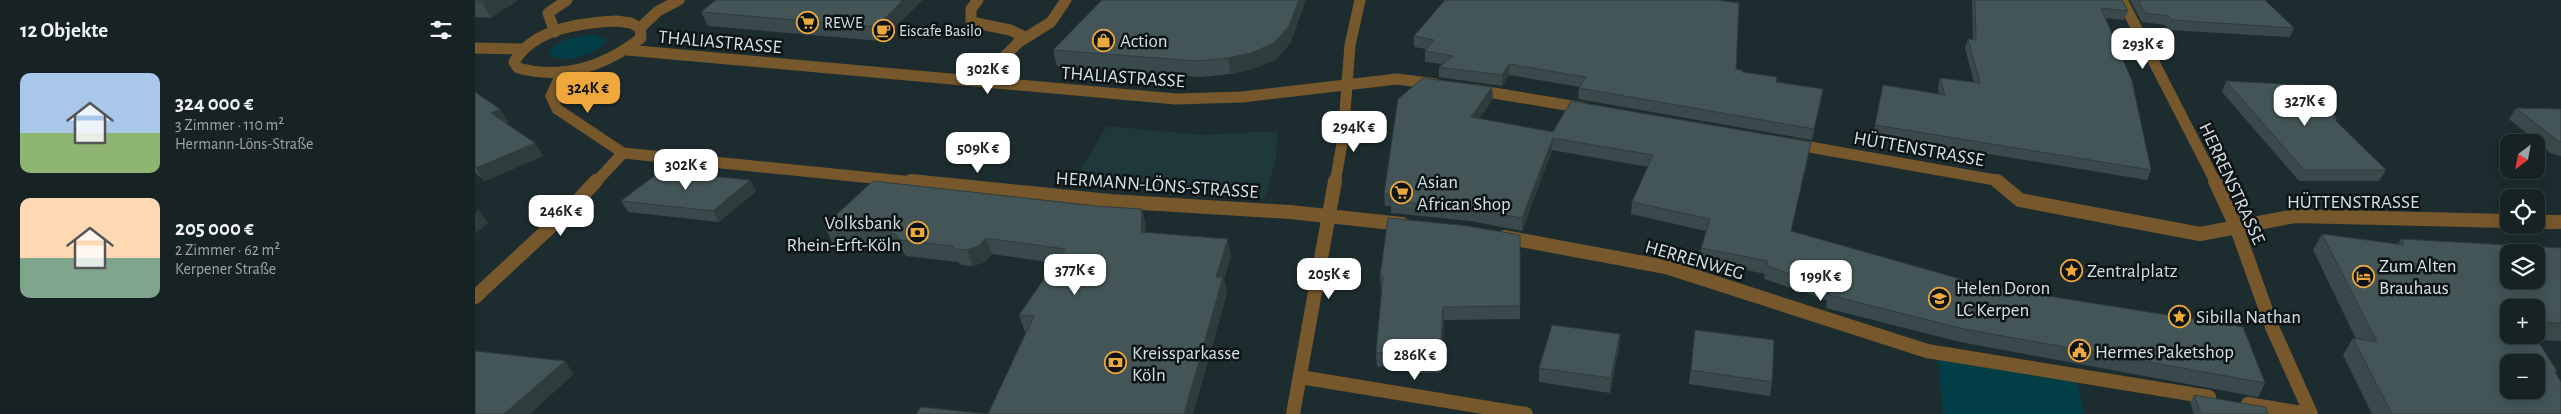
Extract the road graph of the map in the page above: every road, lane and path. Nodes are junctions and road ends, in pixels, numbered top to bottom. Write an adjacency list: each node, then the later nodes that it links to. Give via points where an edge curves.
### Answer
1 (567, 0): 8 (street, via 548,13)
2 (679, 0): 7 (street, via 658,11)
3 (978, 0): 9 (street, via 971,8 971,22 1010,30 1021,35)
4 (1066, 0): 9 (street, via 1051,22)
5 (1360, 0): 15 (street, via 1350,45)
6 (2122, 0): 26 (street, HERRENSTRASSE)
7 (640, 28): 8 (street, via 631,23 607,21 576,25); 12 (street, via 641,38)
8 (555, 32): 11 (street)
9 (1019, 42): 14 (street)
10 (475, 48): 11 (street)
11 (521, 49): 13 (street, via 514,62 518,68 543,74)
12 (627, 50): 13 (street, via 586,67); 14 (street, THALIASTRASSE)
13 (562, 72): 20 (street, HERMANN-LÖNS-STRASSE, via 551,96 557,109)
14 (980, 81): 15 (street, THALIASTRASSE, via 1176,99 1242,97)
15 (1348, 84): 16 (street, via 1397,79); 21 (street, via 1343,138)
16 (1448, 86)
17 (1466, 88): 18 (street)
18 (1597, 110)
19 (1779, 142): 26 (street, HÜTTENSTRASSE, via 1995,180 2020,200 2200,234)
20 (623, 153): 21 (street, HERMANN-LÖNS-STRASSE, via 1110,201 1290,212); 28 (street, via 572,208)
21 (1329, 218): 25 (street); 29 (street)
22 (2500, 221): 26 (street, HÜTTENSTRASSE, via 2295,216)
23 (2545, 222): 24 (street)
24 (2561, 222)
25 (1415, 226)
26 (2236, 226): 32 (street, HERRENSTRASSE, via 2272,327)
27 (1489, 234): 32 (street, HERRENWEG, via 1665,267 1927,351)
28 (475, 297)
29 (1300, 378): 30 (street); 31 (street)
30 (1293, 414)
31 (1526, 414)
32 (2310, 414)

